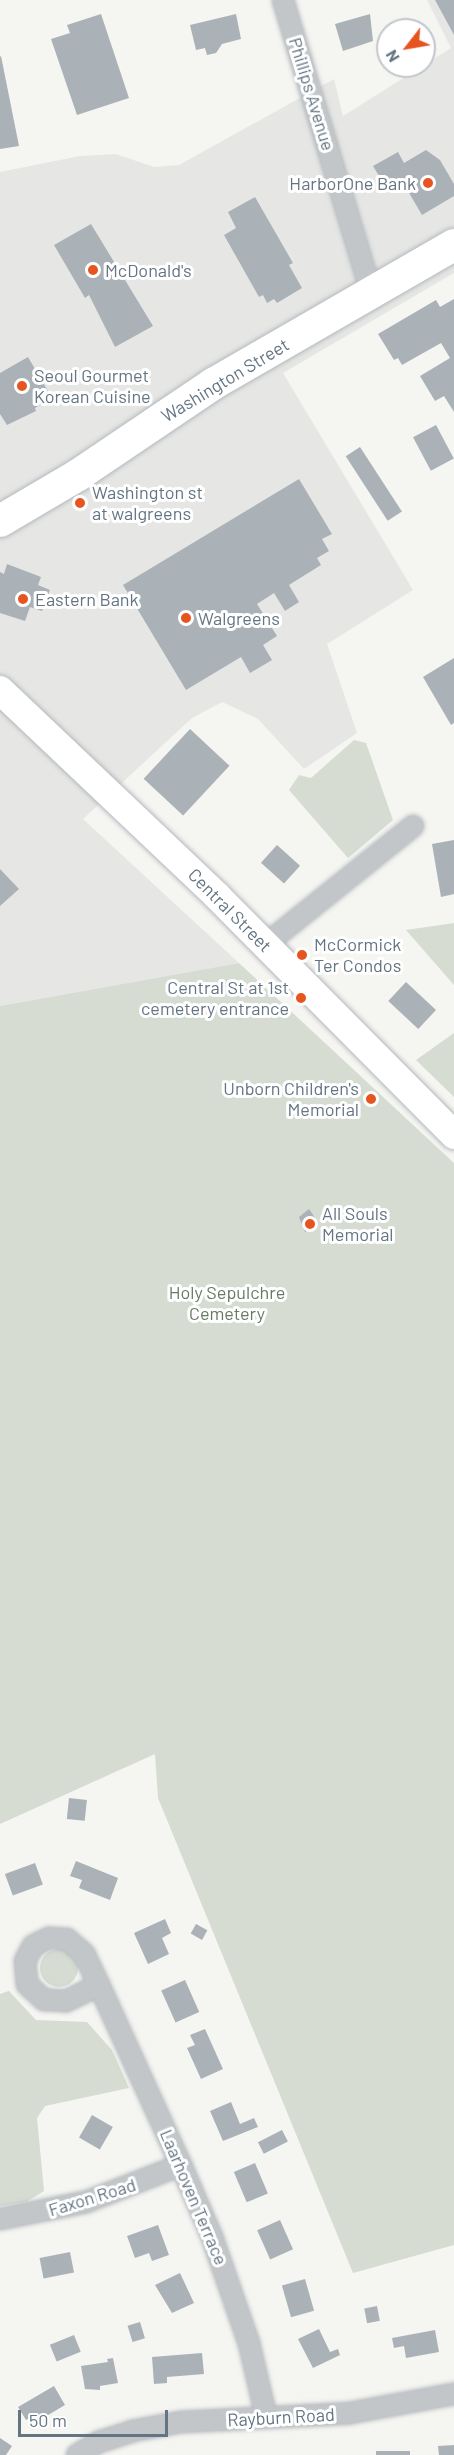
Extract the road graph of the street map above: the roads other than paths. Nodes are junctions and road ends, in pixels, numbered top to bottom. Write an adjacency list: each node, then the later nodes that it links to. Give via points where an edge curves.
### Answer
1 (284, 0): 3 (street, Phillips Avenue)
2 (454, 245): 3 (main road, Washington Street)
3 (371, 292): 4 (main road, Washington Street, via 213,384 78,475)
4 (0, 521)
5 (0, 690): 7 (main road, Central Street)
6 (413, 826): 7 (street)
7 (265, 945): 8 (main road, Central Street)
8 (454, 1135)
9 (99, 1986): 10 (street, Laarhoven Terrace)
10 (182, 2164): 11 (street, Faxon Road, via 86,2202); 13 (street, Laarhoven Terrace, via 232,2289)
11 (0, 2219)
12 (454, 2394): 13 (street, Rayburn Road, via 350,2414)
13 (267, 2416): 14 (street, Rayburn Road, via 181,2422 132,2431 99,2442)
14 (77, 2455)

